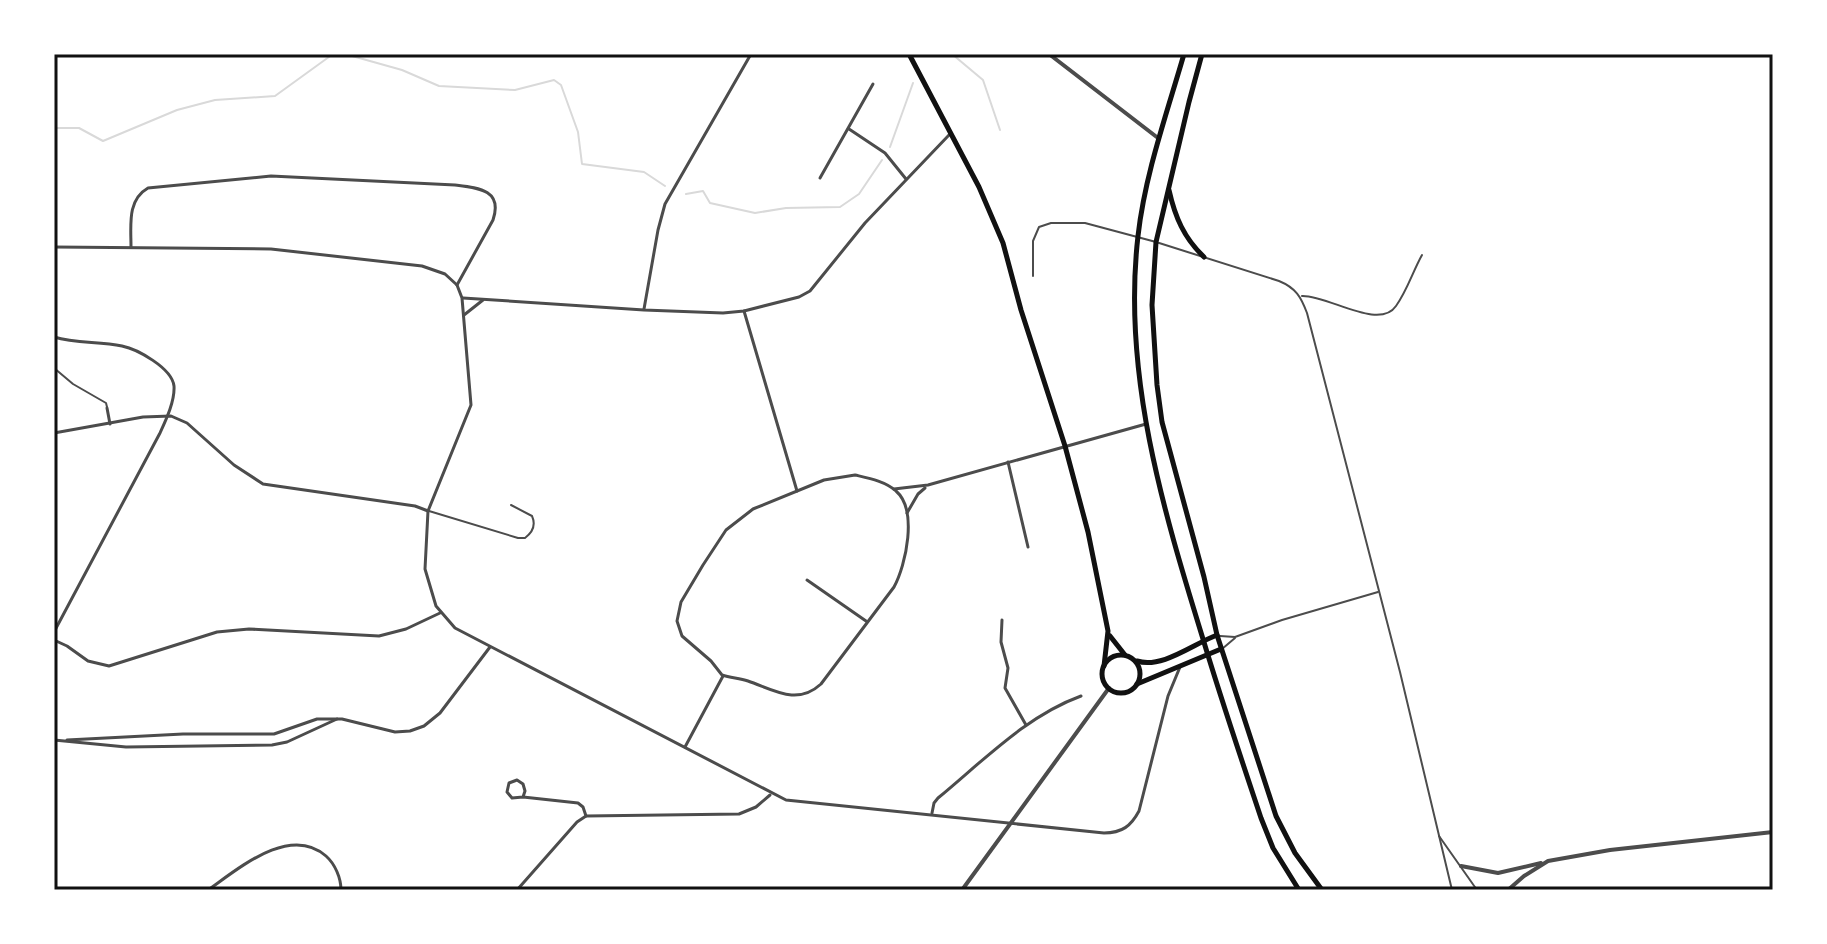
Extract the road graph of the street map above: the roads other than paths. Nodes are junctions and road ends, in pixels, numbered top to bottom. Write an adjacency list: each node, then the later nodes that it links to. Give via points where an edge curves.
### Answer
1 (751, 54): 24 (street, via 665,204)
2 (909, 54): 8 (main road)
3 (1049, 54): 9 (street)
4 (1184, 54): 9 (main road)
5 (1202, 54): 12 (main road)
6 (873, 84): 7 (street)
7 (849, 129): 10 (street); 11 (street, via 885,153)
8 (952, 132): 11 (street); 34 (main road, via 1003,243)
9 (1160, 139): 13 (main road)
10 (820, 178)
11 (906, 179): 25 (street, via 805,294)
12 (1169, 189): 14 (main road); 18 (main road, via 1182,230)
13 (1137, 238): 14 (lane); 19 (lane, via 1085,223 1044,224 1034,235); 32 (main road, via 1137,354)
14 (1156, 242): 18 (lane); 50 (main road, via 1152,305 1162,422)
15 (54, 247): 16 (street)
16 (131, 247): 20 (street, via 271,249 422,266); 20 (street, via 134,203 148,188 271,176 455,185 489,194 496,210)
17 (1422, 255): 21 (lane, via 1396,307 1385,316)
18 (1204, 257): 21 (lane, via 1281,282)
19 (1033, 276)
20 (457, 285): 22 (street)
21 (1300, 296): 44 (lane)
22 (462, 298): 23 (street); 26 (street)
23 (483, 300): 24 (street); 26 (street)
24 (644, 310): 25 (street)
25 (744, 311): 38 (street)
26 (464, 315): 40 (street, via 471,405)
27 (54, 337): 30 (street, via 119,345 152,360 174,386)
28 (54, 368): 29 (lane)
29 (107, 408): 31 (street)
30 (167, 416): 31 (street); 40 (street, via 187,423 263,484); 48 (street)
31 (110, 424): 33 (street)
32 (1146, 424): 34 (street); 53 (main road, via 1163,505)
33 (54, 433)
34 (1065, 446): 35 (street); 49 (main road)
35 (1008, 462): 36 (street); 42 (street)
36 (928, 485): 37 (street); 41 (street)
37 (893, 489): 38 (street, via 855,475); 41 (street)
38 (797, 491): 61 (street, via 735,521 678,609 682,636)
39 (511, 505): 40 (lane, via 535,521 525,538)
40 (428, 511): 45 (street, via 425,569)
41 (907, 513): 47 (street, via 903,568)
42 (1028, 547)
43 (807, 580): 47 (street)
44 (1380, 592): 51 (lane); 76 (lane)
45 (440, 613): 52 (street, via 379,636 225,630 109,666 88,661); 54 (street)
46 (1002, 620): 66 (street, via 1005,688)
47 (867, 621): 61 (street, via 821,684 806,694 788,696)
48 (54, 630)
49 (1108, 631): 56 (main road); 59 (main road)
50 (1217, 635): 51 (lane); 53 (main road); 55 (main road)
51 (1235, 637): 55 (lane)
52 (54, 640)
53 (1203, 640): 57 (main road); 58 (main road, via 1151,663)
54 (490, 647): 65 (street, via 424,726 395,732); 69 (street)
55 (1221, 649): 57 (main road); 84 (main road, via 1280,824)
56 (1125, 655): 58 (main road); 59 (main road)
57 (1207, 655): 60 (main road); 83 (main road, via 1266,831)
58 (1136, 661): 62 (main road)
59 (1104, 666): 63 (main road)
60 (1180, 667): 62 (main road); 74 (street, via 1139,811 1130,825 1104,833)
61 (723, 676): 69 (street)
62 (1137, 684): 63 (main road, via 1127,692)
63 (1109, 688): 74 (street)
64 (1081, 696): 66 (street)
65 (337, 719): 68 (street, via 317,719 274,734); 68 (street, via 272,745 126,747)
66 (1026, 725): 72 (street, via 938,798)
67 (54, 740): 68 (street)
68 (67, 740)
69 (685, 748): 70 (street)
70 (772, 794): 72 (street, via 799,803); 73 (street, via 739,814)
71 (523, 797): 71 (street, via 509,796 509,783 523,784); 73 (street, via 578,803)
72 (932, 813): 74 (street)
73 (586, 816): 81 (street)
74 (1013, 822): 82 (street)
75 (1773, 832): 77 (street)
76 (1439, 835): 78 (lane); 85 (lane)
77 (1548, 861): 78 (street, via 1498,873); 87 (street)
78 (1461, 866): 86 (lane)
79 (208, 890): 80 (street, via 265,854 302,845 332,862)
80 (341, 890)
81 (517, 890)
82 (962, 890)
83 (1299, 890)
84 (1322, 890)
85 (1452, 890)
86 (1477, 890)
87 (1508, 890)

